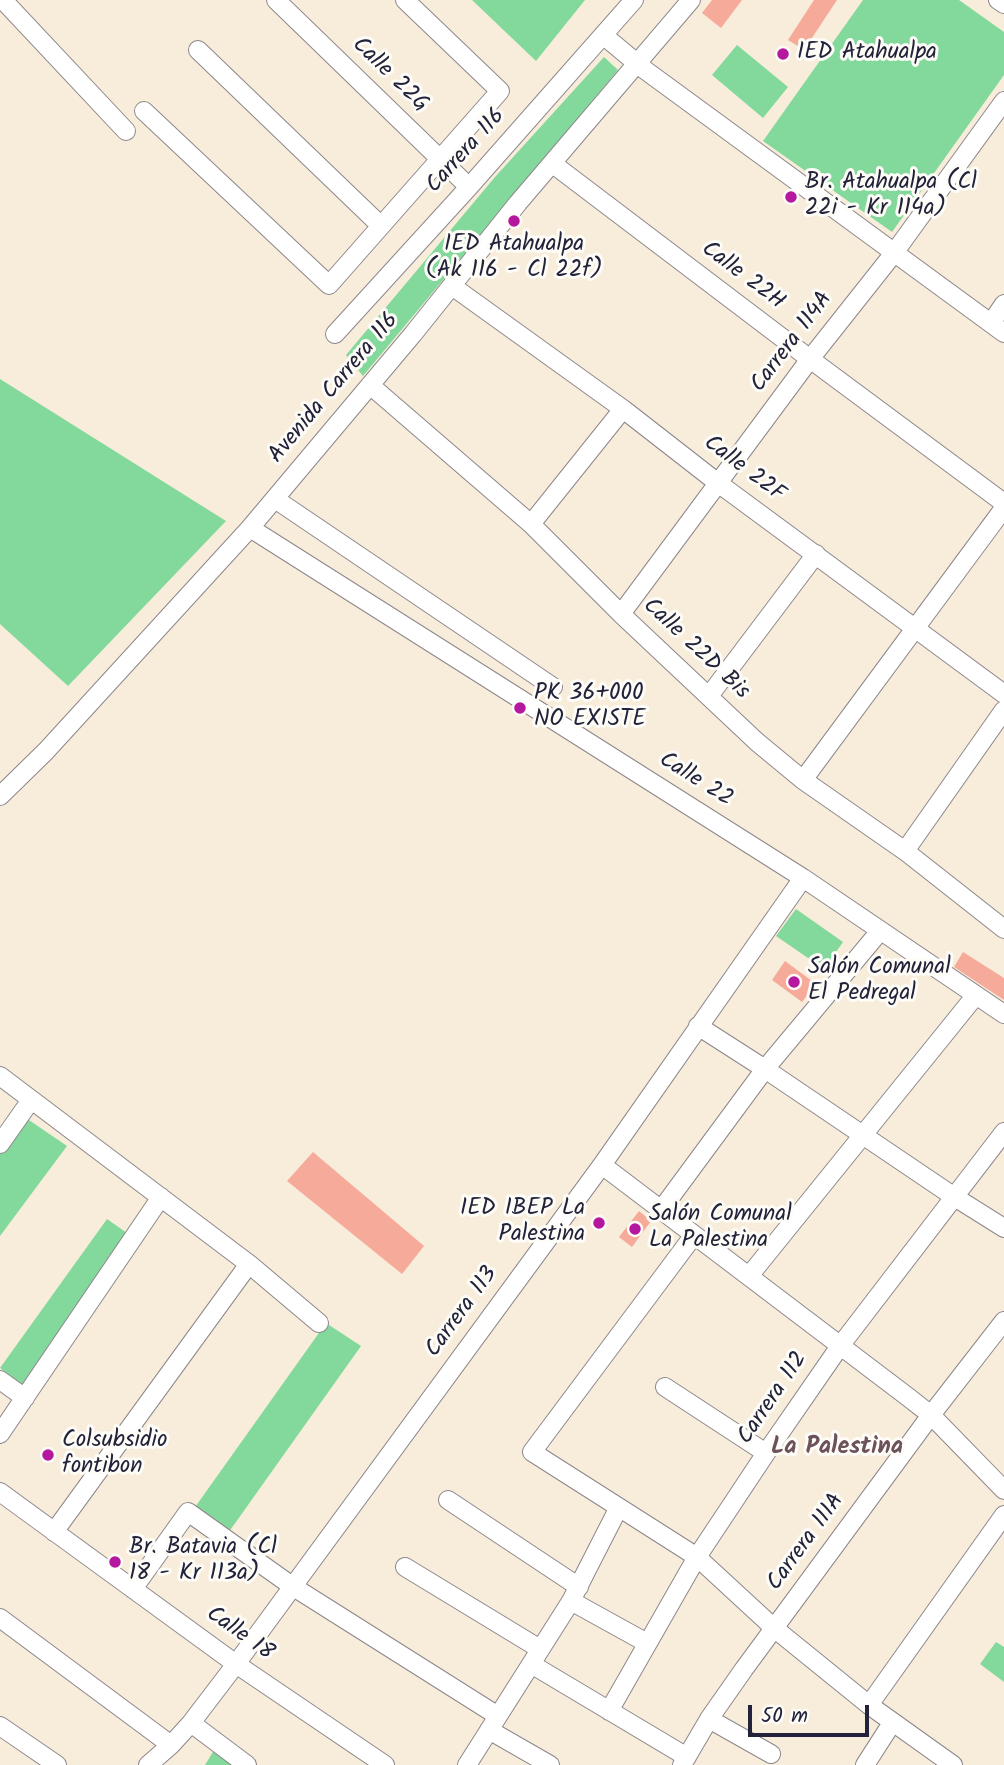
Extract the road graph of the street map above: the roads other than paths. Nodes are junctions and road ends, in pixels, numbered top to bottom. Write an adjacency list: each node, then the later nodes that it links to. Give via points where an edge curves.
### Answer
1 (3, 0): 13 (street)
2 (276, 0): 14 (street, Calle 22G)
3 (405, 0): 14 (street, via 500,91)
4 (634, 0): 8 (street, Carrera 116)
5 (691, 0): 10 (street, Avenida Carrera 116)
6 (998, 0): 7 (street)
7 (1004, 4)
8 (603, 35): 10 (street); 16 (street, Carrera 116)
9 (198, 50): 17 (street)
10 (638, 65): 15 (street, Avenida Carrera 116); 18 (street)
11 (1004, 101): 18 (street, Carrera 114A)
12 (144, 111): 17 (street, via 329,285)
13 (126, 131)
14 (440, 159): 16 (street, Calle 22G); 17 (street)
15 (552, 164): 19 (street, Avenida Carrera 116); 23 (street, Calle 22H)
16 (469, 187): 22 (street, Carrera 116)
17 (381, 226)
18 (894, 253): 21 (street); 23 (street, Carrera 114A)
19 (452, 286): 24 (street, Avenida Carrera 116); 25 (street, Calle 22F)
20 (1004, 304): 21 (street)
21 (997, 328)
22 (335, 334)
23 (810, 359): 26 (street, Carrera 114A); 28 (street, Calle 22H)
24 (370, 385): 27 (street, Avenida Carrera 116); 29 (street, Calle 22D Bis)
25 (622, 410): 26 (street, Calle 22F); 29 (street)
26 (718, 483): 31 (street, Calle 22F); 32 (street, Carrera 114A)
27 (275, 499): 30 (street, Avenida Carrera 116); 34 (street)
28 (1004, 506): 33 (street)
29 (531, 524): 32 (street, Calle 22D Bis)
30 (250, 528): 39 (street, Avenida Carrera 116); 41 (street, Calle 22)
31 (816, 554): 33 (street, Calle 22F); 36 (street)
32 (621, 614): 36 (street, Calle 22D Bis)
33 (915, 628): 35 (street, Calle 22F); 38 (street)
34 (553, 687)
35 (1004, 694)
36 (709, 696): 38 (street, Calle 22D Bis)
37 (1004, 710): 40 (street)
38 (803, 780): 40 (street, Calle 22D Bis)
39 (0, 796)
40 (905, 851): 42 (street, Calle 22D Bis)
41 (803, 878): 43 (street, Calle 22); 46 (street, Carrera 113)
42 (1003, 926)
43 (880, 931): 44 (street, Calle 22); 47 (street)
44 (976, 995): 45 (street, Calle 22); 51 (street)
45 (1004, 1014)
46 (698, 1026): 47 (street); 53 (street, Carrera 113)
47 (765, 1069): 51 (street); 56 (street)
48 (0, 1076): 49 (street)
49 (32, 1100): 52 (street); 55 (street)
50 (1004, 1132): 54 (street, Carrera 112)
51 (862, 1135): 54 (street); 60 (street)
52 (0, 1144)
53 (602, 1165): 56 (street); 78 (street, Carrera 113)
54 (953, 1196): 57 (street); 63 (street, Carrera 112)
55 (160, 1197): 59 (street); 66 (street)
56 (662, 1210): 58 (street)
57 (1004, 1228)
58 (694, 1235): 60 (street); 73 (street, via 531,1452)
59 (249, 1264): 62 (street); 75 (street)
60 (749, 1276): 63 (street)
61 (1004, 1321): 67 (street, Carrera 111A)
62 (319, 1322)
63 (840, 1346): 67 (street); 69 (street, Carrera 112)
64 (0, 1380): 66 (street)
65 (665, 1387): 69 (street)
66 (24, 1398): 68 (street)
67 (931, 1415): 70 (street); 82 (street, Carrera 111A)
68 (0, 1434)
69 (766, 1453): 76 (street, Carrera 112)
70 (1004, 1490)
71 (0, 1492): 75 (street, Calle 18)
72 (448, 1500): 80 (street)
73 (618, 1509): 76 (street); 80 (street)
74 (1004, 1515): 86 (street)
75 (54, 1532): 79 (street, Calle 18)
76 (697, 1557): 82 (street); 83 (street, Carrera 112)
77 (405, 1567): 84 (street)
78 (292, 1586): 79 (street, via 188,1511); 85 (street, Carrera 113); 90 (street)
79 (133, 1589): 85 (street, Calle 18)
80 (575, 1594): 83 (street); 84 (street)
81 (0, 1618): 93 (street)
82 (774, 1628): 86 (street); 88 (street, Carrera 111A)
83 (647, 1643): 87 (street, Carrera 112)
84 (536, 1657): 87 (street); 90 (street)
85 (236, 1664): 89 (street, Carrera 113); 96 (street, Calle 18)
86 (869, 1705): 91 (street)
87 (609, 1711): 95 (street)
88 (709, 1719): 94 (street); 95 (street, Carrera 111A)
89 (191, 1723): 93 (street, Carrera 113); 99 (street)
90 (494, 1723): 100 (street); 101 (street)
91 (892, 1723): 102 (street); 103 (street)
92 (0, 1726): 97 (street)
93 (171, 1745): 98 (street, Carrera 113)
94 (771, 1754)
95 (685, 1761)
96 (382, 1764)
97 (57, 1765)
98 (148, 1765)
99 (247, 1765)
100 (467, 1765)
101 (550, 1765)
102 (864, 1765)
103 (953, 1765)

